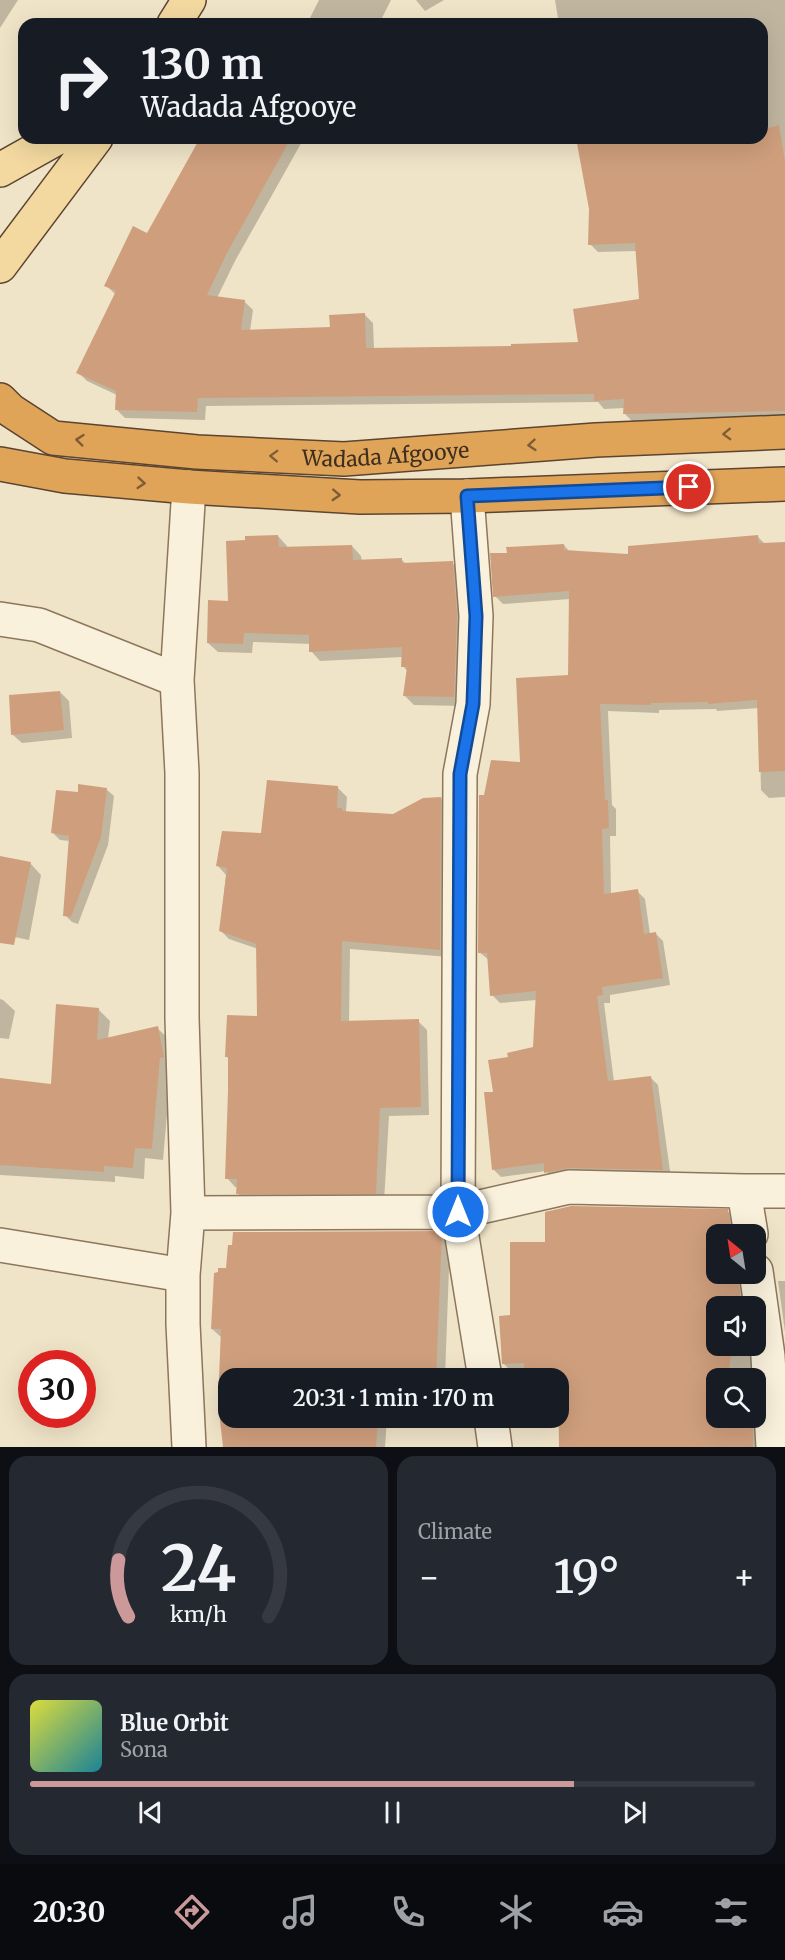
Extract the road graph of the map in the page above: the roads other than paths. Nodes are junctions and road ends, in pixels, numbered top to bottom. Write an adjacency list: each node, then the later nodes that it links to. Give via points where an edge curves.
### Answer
1 (189, 0): 2 (main road)
2 (178, 18)
3 (46, 144): 5 (main road)
4 (92, 144): 6 (main road)
5 (0, 170)
6 (0, 266)
7 (0, 400): 8 (highway, Wadada Afgooye, one-way to 7, via 596,440 344,459 198,452 53,438)
8 (785, 432)
9 (0, 464): 11 (highway, Wadada Afgooye, one-way to 11, via 65,476)
10 (785, 484): 12 (highway, Wadada Afgooye)
11 (189, 488): 12 (highway, Wadada Afgooye, one-way to 12, via 360,497); 14 (street)
12 (467, 496): 17 (street, via 476,616 473,704 460,774)
13 (0, 619): 14 (street, via 39,625)
14 (177, 680): 18 (street, via 182,773 182,1018)
15 (744, 1191): 16 (street); 17 (street, via 569,1186); 19 (street)
16 (785, 1191)
17 (458, 1212): 18 (street); 23 (street)
18 (188, 1213): 21 (street)
19 (749, 1224)
20 (0, 1245): 21 (street)
21 (183, 1275): 25 (street)
22 (758, 1284): 27 (street, via 768,1356)
23 (483, 1368)
24 (492, 1428): 26 (street)
25 (189, 1447)
26 (495, 1447)
27 (772, 1447)

